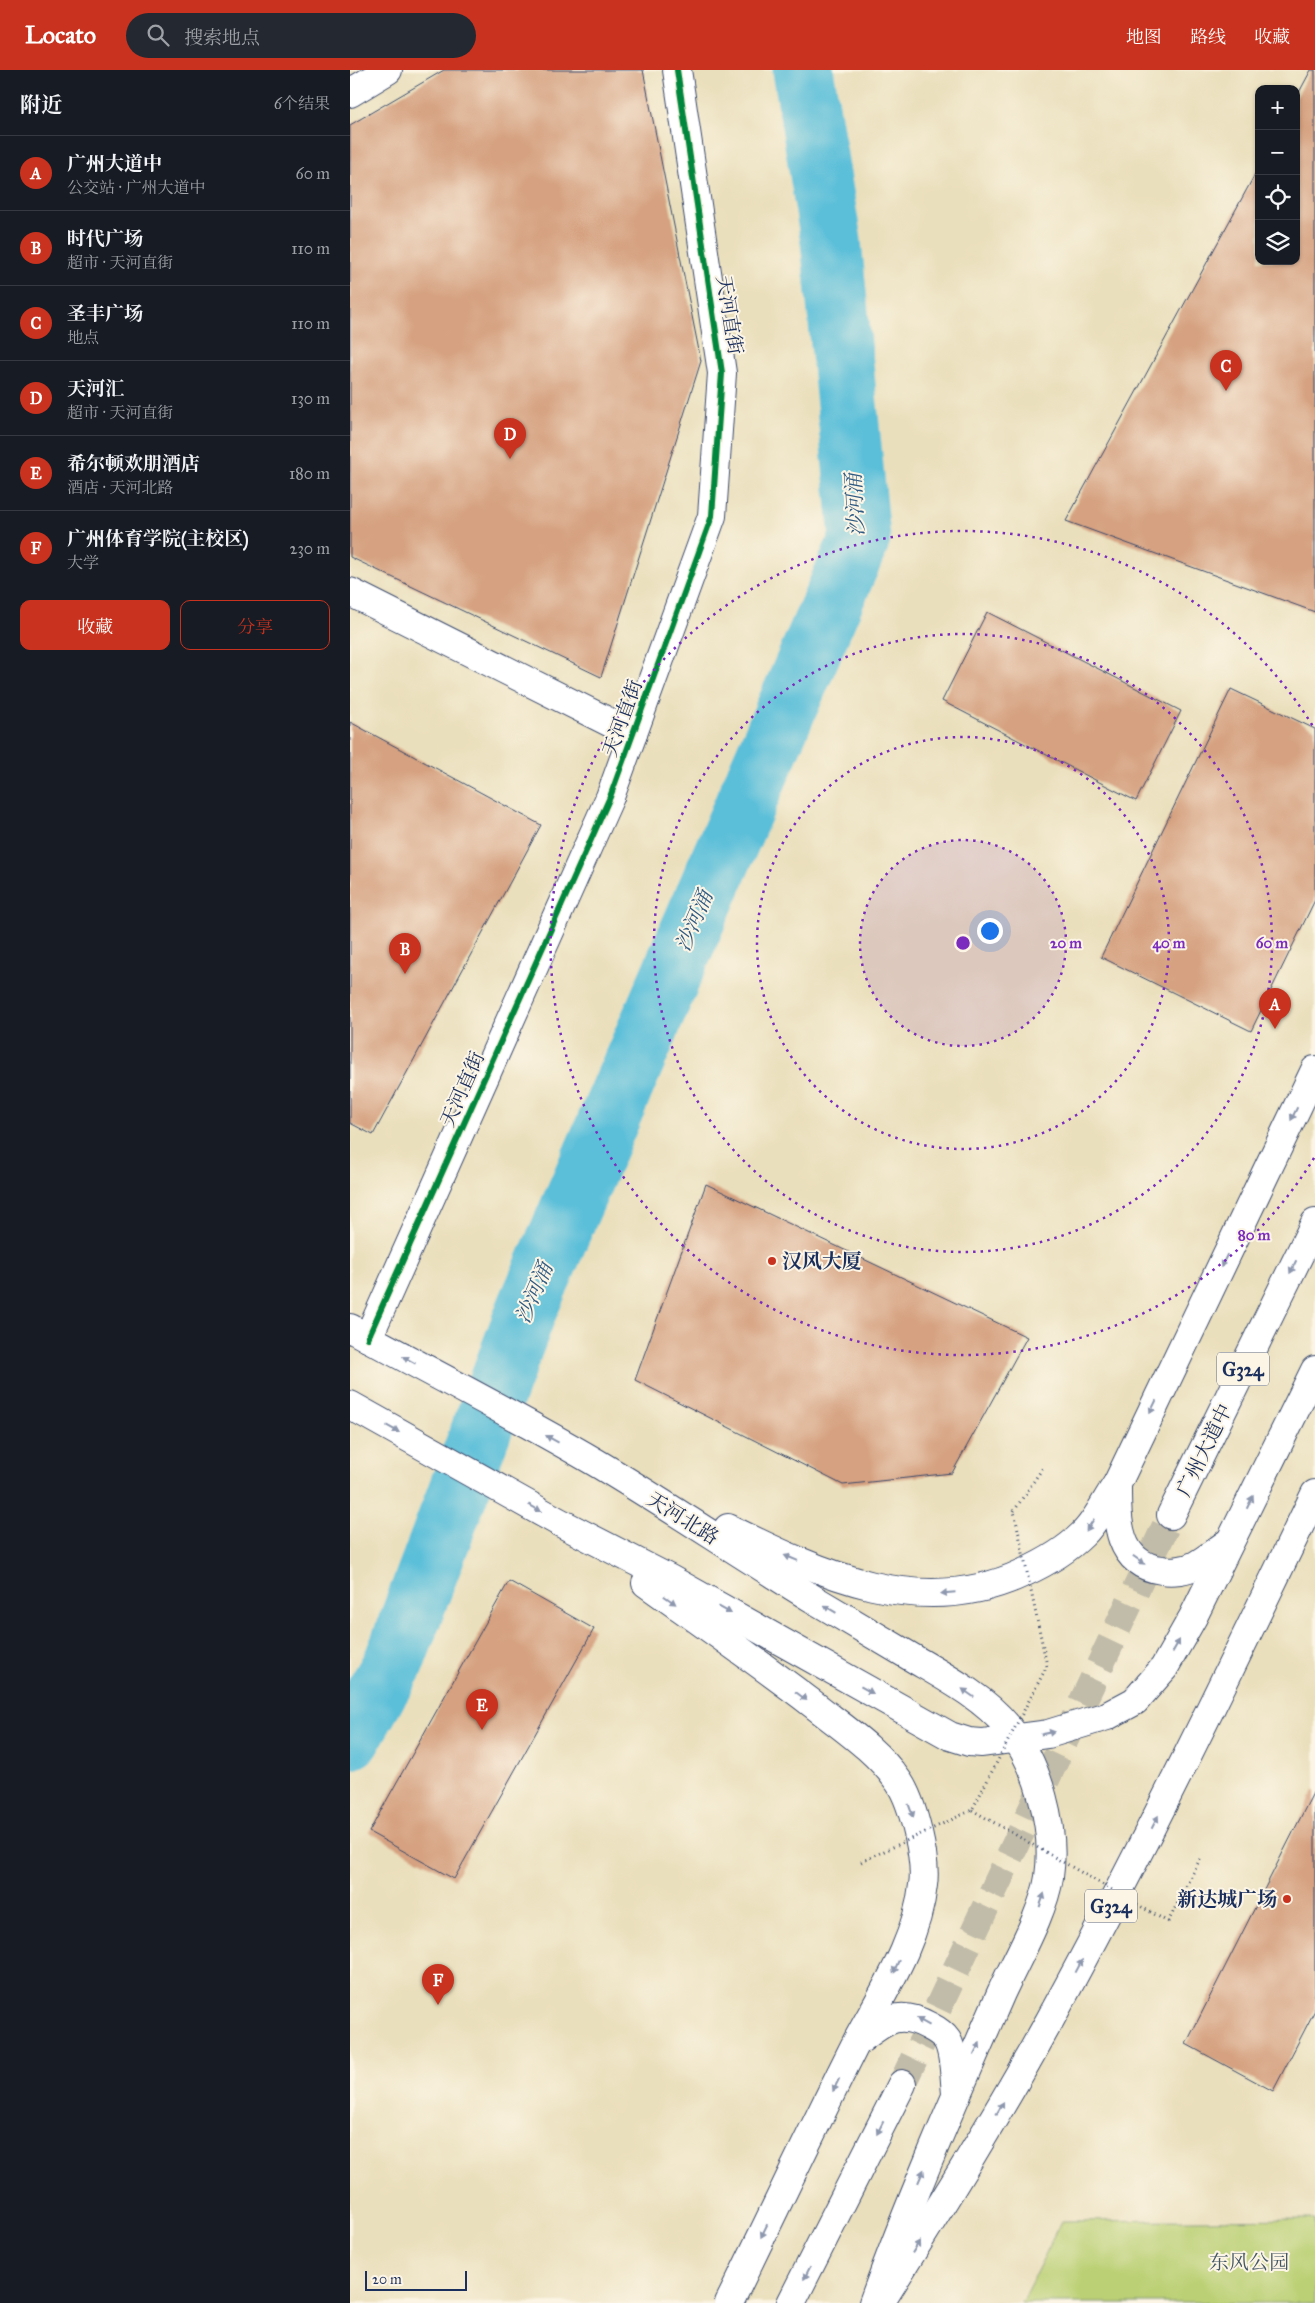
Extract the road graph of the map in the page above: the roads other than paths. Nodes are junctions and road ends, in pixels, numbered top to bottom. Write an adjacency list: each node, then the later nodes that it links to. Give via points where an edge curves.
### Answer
1 (388, 70): 3 (main road)
2 (677, 70): 5 (main road, 天河直街, via 722,373 712,516)
3 (350, 93)
4 (350, 592): 5 (main road)
5 (633, 734): 8 (main road, 天河直街, via 610,797)
6 (1315, 1070): 12 (main road, one-way to 12)
7 (1315, 1224): 14 (main road, 广州大道中 / G324, one-way to 14)
8 (359, 1333): 11 (main road, 天河北路, one-way to 8)
9 (1315, 1370): 16 (main road, one-way to 9)
10 (350, 1406): 15 (main road, one-way to 15)
11 (594, 1462): 12 (main road, one-way to 11, via 1085,1533 1059,1554 1002,1583 972,1591 929,1595 852,1581 778,1553); 17 (main road, 天河北路, one-way to 11, via 976,1699 946,1678 765,1570)
12 (1117, 1484): 16 (main road, one-way to 16, via 1117,1519 1122,1541 1134,1558 1153,1569 1171,1572 1194,1566)
13 (1315, 1494): 24 (main road, G324, one-way to 13, via 1051,2019 1156,1819)
14 (1172, 1515)
15 (559, 1522): 17 (main road, one-way to 17, via 670,1579 950,1736 982,1743); 18 (main road, one-way to 18, via 763,1666 867,1745 899,1783 915,1824 923,1857 924,1883 919,1908 895,1969)
16 (1231, 1541): 17 (main road, one-way to 16, via 1048,1734 1107,1716 1135,1701 1164,1668)
17 (1011, 1731): 20 (main road, one-way to 17, via 1028,1936 1049,1878 1050,1843 1038,1780)
18 (857, 2041): 20 (main road, one-way to 18, via 947,2040 916,2018 898,2016 880,2024); 21 (main road, one-way to 21)
19 (902, 2084): 22 (main road, one-way to 22)
20 (956, 2093): 23 (main road, one-way to 20, via 904,2216)
21 (729, 2303)
22 (791, 2303)
23 (873, 2303)
24 (880, 2303)

